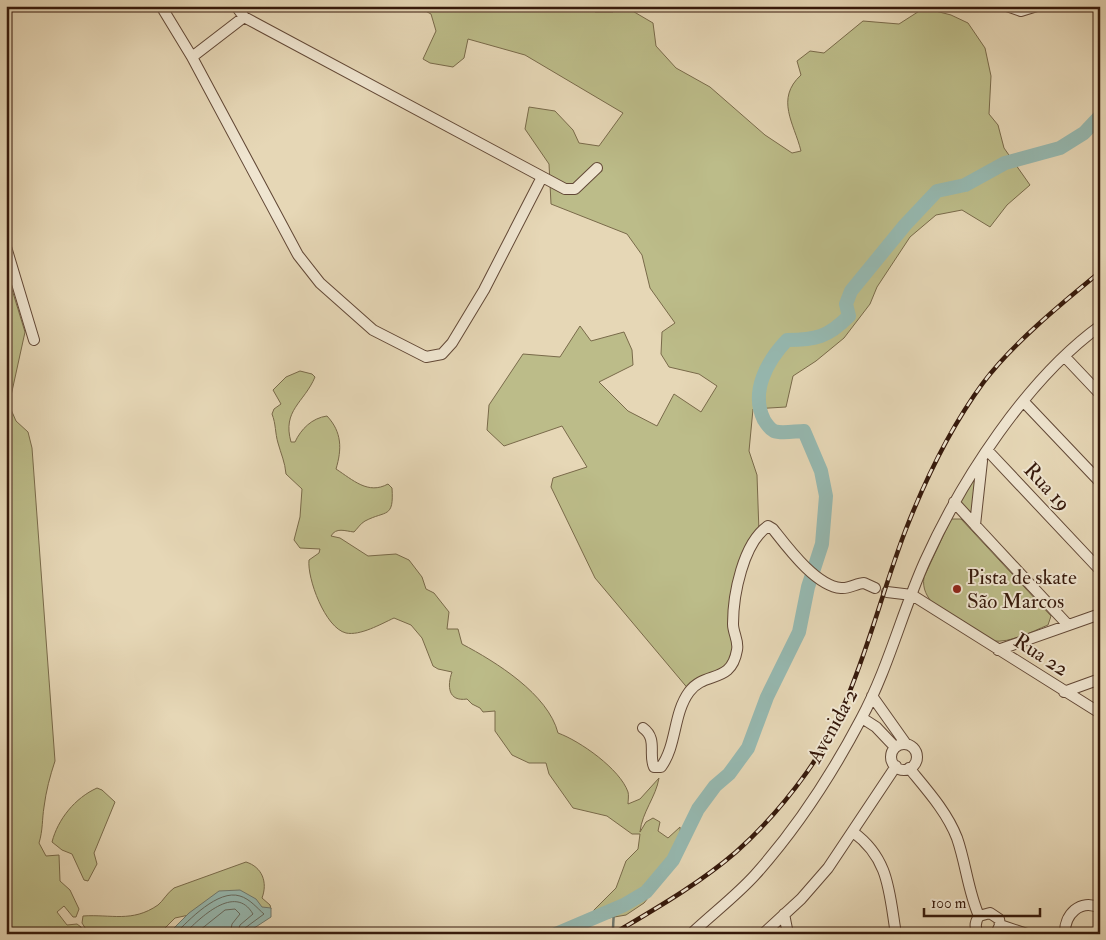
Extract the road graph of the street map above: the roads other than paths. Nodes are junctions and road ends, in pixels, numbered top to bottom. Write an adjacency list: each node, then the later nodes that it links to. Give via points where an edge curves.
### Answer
1 (161, 6): 6 (street)
2 (236, 6): 5 (street)
3 (1007, 6): 4 (street, via 1021,11)
4 (1038, 6)
5 (244, 17): 6 (street); 8 (street)
6 (192, 57): 8 (street, via 298,255 320,283 373,330 426,357 442,354 452,343 484,290)
7 (597, 168): 8 (street, via 571,190)
8 (542, 177)
9 (6, 247): 11 (street)
10 (1100, 326): 12 (street, Avenida 2)
11 (34, 340)
12 (1065, 357): 13 (street); 14 (street, Avenida 2)
13 (1100, 394)
14 (1024, 402): 15 (street, Avenida 2); 17 (street)
15 (988, 451): 16 (street, Avenida 2); 20 (street, Rua 19)
16 (982, 460): 18 (street, Avenida 2); 19 (street)
17 (1100, 482)
18 (954, 502): 19 (street); 23 (street, Avenida 2)
19 (975, 525): 25 (street)
20 (1100, 570)
21 (875, 588): 32 (street, via 864,583 843,589 832,586 802,564 768,526 759,532 748,551 738,582 733,624 738,647 733,665 690,691 682,703 668,757 661,766 654,767 651,761 652,739)
22 (887, 592): 23 (street)
23 (912, 595): 26 (street, Rua 22); 29 (street, Avenida 2)
24 (1100, 614): 25 (street)
25 (1068, 625): 26 (street)
26 (998, 650): 28 (street, Rua 22)
27 (1100, 679): 28 (street)
28 (1064, 692): 30 (street, Rua 22)
29 (872, 696): 31 (street, Avenida 2); 33 (street)
30 (1100, 713)
31 (862, 718): 34 (street); 42 (street, Avenida 2, via 817,793 782,842 754,877)
32 (644, 728)
33 (906, 744): 34 (street); 36 (street, via 917,755)
34 (895, 747): 35 (street, via 892,756)
35 (896, 766): 36 (street); 37 (street)
36 (909, 768): 40 (street, via 948,819)
37 (853, 832): 39 (street, via 828,868); 45 (street, via 877,854 885,871)
38 (1100, 908): 48 (street, via 1088,905 1072,911 1067,918)
39 (784, 914): 43 (street); 44 (street)
40 (979, 916): 41 (street, via 995,915); 46 (street, via 975,927)
41 (998, 930): 47 (street)
42 (691, 934)
43 (763, 934)
44 (788, 934)
45 (896, 934)
46 (979, 934)
47 (1027, 934)
48 (1065, 934)

